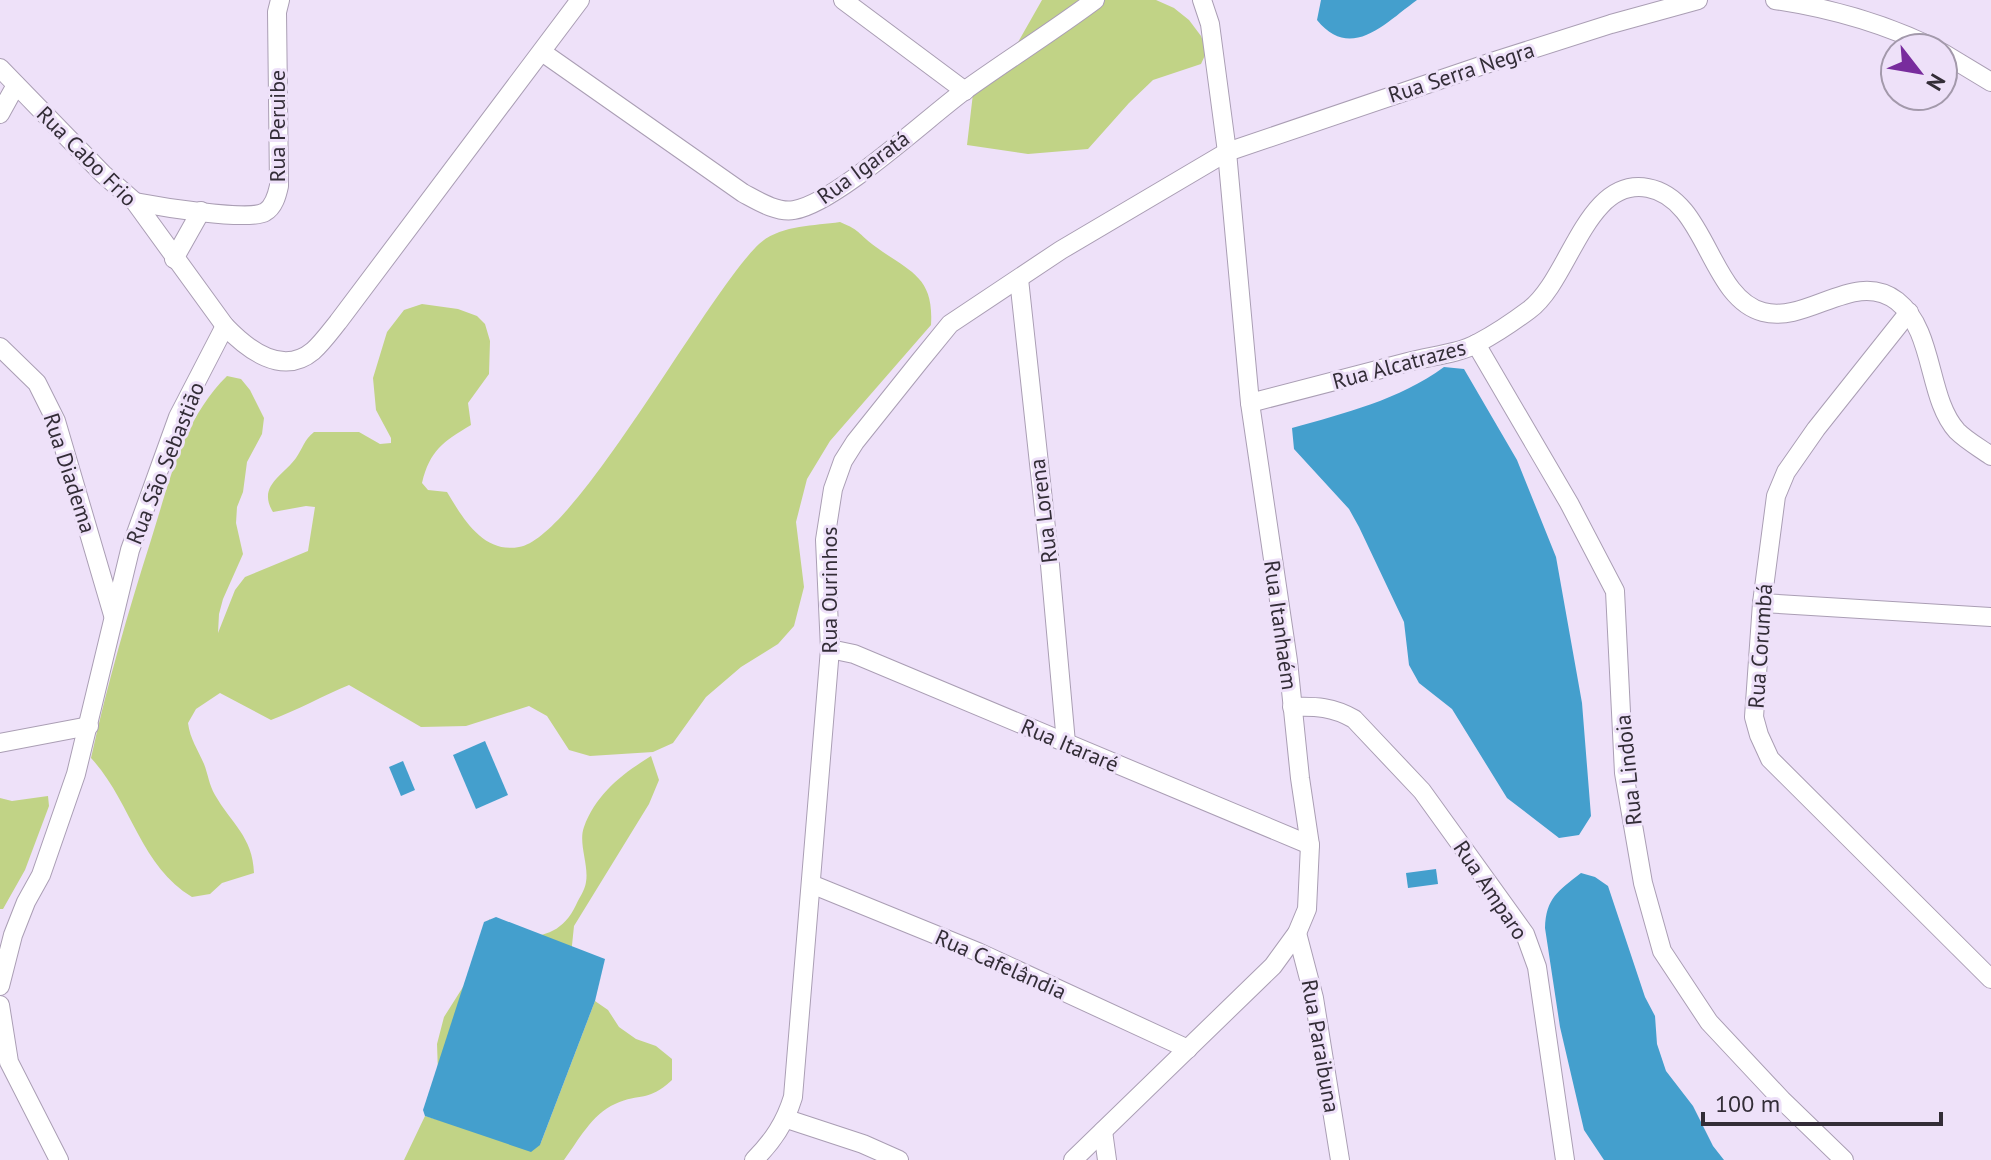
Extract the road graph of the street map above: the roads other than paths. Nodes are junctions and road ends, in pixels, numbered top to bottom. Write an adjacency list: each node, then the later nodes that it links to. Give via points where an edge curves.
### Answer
1 (280, 0): 19 (street, Rua Peruibe, via 277,195 265,212 255,216)
2 (580, 0): 10 (street)
3 (843, 0): 15 (street)
4 (1095, 0): 15 (street, Rua Igaratá)
5 (1202, 0): 17 (street, Rua Itanhaém)
6 (1698, 0): 17 (street, Rua Serra Negra, via 1498,60)
7 (1775, 0): 8 (street)
8 (1809, 3): 9 (street)
9 (1898, 32)
10 (542, 52): 15 (street, Rua Igaratá, via 743,193 769,207 793,211 839,187); 23 (street, via 313,351 296,361 274,361 245,347)
11 (1959, 63): 13 (street)
12 (0, 68): 14 (street, Rua Cabo Frio)
13 (1991, 82)
14 (16, 85): 16 (street); 18 (street, Rua Cabo Frio)
15 (965, 91)
16 (0, 114)
17 (1227, 152): 21 (street, Rua Ourinhos); 26 (street, Rua Itanhaém)
18 (135, 202): 19 (street, Rua Peruibe); 20 (street, Rua Cabo Frio)
19 (201, 211): 20 (street)
20 (174, 259): 23 (street, Rua Cabo Frio)
21 (1019, 279): 31 (street, Rua Ourinhos, via 950,324 843,461 825,540); 35 (street, Rua Lorena)
22 (1909, 312): 24 (street, Rua Alcatrazes, via 1879,292 1861,290 1782,313 1747,305 1733,292 1678,203 1663,192 1628,188 1597,207 1553,285 1532,309); 27 (street, via 1956,430); 28 (street, Rua Corumbá, via 1786,472 1776,496)
23 (225, 326): 29 (street, Rua São Sebastião, via 178,417 130,550)
24 (1476, 344): 26 (street, Rua Alcatrazes); 52 (street, Rua Lindoia, via 1615,591 1624,773 1643,883 1662,951 1709,1022)
25 (0, 347): 29 (street, Rua Diadema, via 37,383 56,421)
26 (1250, 403): 32 (street, Rua Itanhaém)
27 (1991, 456)
28 (1762, 603): 30 (street); 39 (street, Rua Corumbá, via 1754,717 1770,759)
29 (113, 615): 33 (street, Rua São Sebastião)
30 (1991, 617)
31 (830, 649): 35 (street, Rua Itararé, via 854,654); 37 (street, Rua Ourinhos)
32 (1292, 707): 36 (street, Rua Itanhaém); 51 (street, Rua Amparo, via 1323,706 1354,719 1422,791 1525,934 1537,967)
33 (89, 726): 34 (street); 40 (street, Rua São Sebastião, via 60,826 13,935)
34 (0, 743)
35 (1066, 743): 36 (street, Rua Itararé)
36 (1310, 845): 38 (street, Rua Itanhaém, via 1307,909)
37 (811, 884): 42 (street, Rua Cafelândia, via 978,952); 43 (street, Rua Ourinhos, via 796,1072)
38 (1297, 933): 42 (street, Rua Itanhaém, via 1273,966); 50 (street, Rua Paraibuna, via 1314,998)
39 (1991, 979)
40 (0, 986)
41 (0, 1005): 45 (street, via 9,1062)
42 (1188, 1049): 44 (street, Rua Itanhaém)
43 (787, 1119): 46 (street, Rua Ourinhos); 47 (street)
44 (1103, 1131): 48 (street, Rua Itanhaém); 49 (street)
45 (59, 1160)
46 (754, 1160)
47 (899, 1160)
48 (1073, 1160)
49 (1107, 1160)
50 (1340, 1160)
51 (1565, 1160)
52 (1844, 1160)

